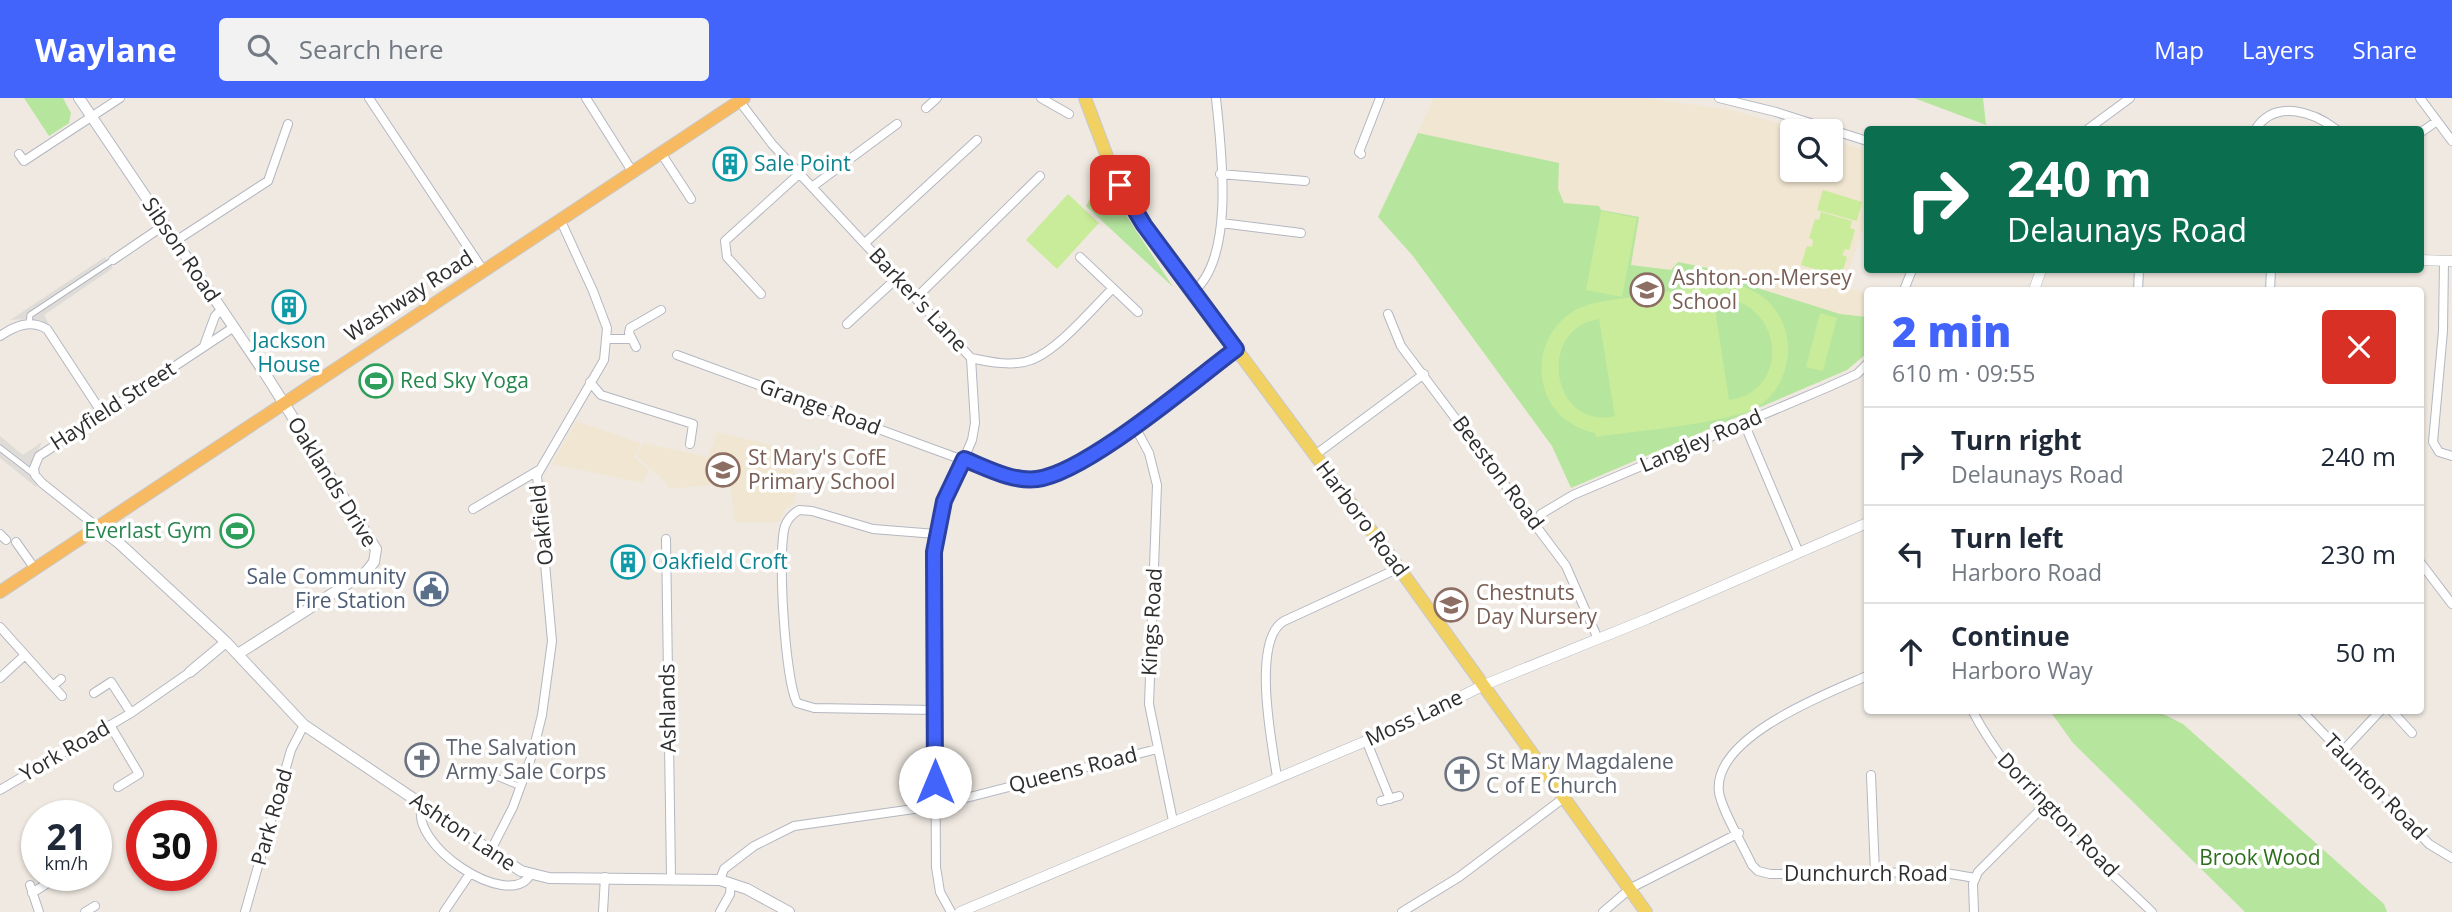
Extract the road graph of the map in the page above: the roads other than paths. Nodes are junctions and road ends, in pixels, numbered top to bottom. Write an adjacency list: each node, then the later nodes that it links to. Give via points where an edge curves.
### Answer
1 (79, 98): 16 (main road, Sibson Road)
2 (120, 98): 16 (street)
3 (369, 98): 47 (street)
4 (586, 98): 30 (street)
5 (936, 98): 14 (street)
6 (1041, 98): 15 (street)
7 (1085, 98): 50 (main road, Harboro Road, via 1120,185)
8 (1216, 98): 32 (street)
9 (1380, 98): 27 (street)
10 (1719, 98): 25 (street)
11 (2130, 98): 20 (street)
12 (2420, 98): 17 (street)
13 (740, 99): 28 (highway, Washway Road); 31 (street, Barker's Lane)
14 (926, 108)
15 (1069, 114)
16 (91, 117): 29 (street, via 24,161); 39 (main road, Sibson Road)
17 (2437, 121): 23 (street); 26 (street)
18 (288, 124): 41 (street, via 268,181)
19 (897, 124): 35 (street)
20 (2092, 126)
21 (2258, 126): 22 (street, via 2279,113 2301,111 2311,112)
22 (2331, 126)
23 (2424, 130)
24 (976, 140): 42 (street)
25 (1864, 140)
26 (2452, 140)
27 (1358, 150)
28 (661, 153): 30 (highway, Washway Road); 36 (street)
29 (19, 154)
30 (632, 171): 37 (highway, Washway Road)
31 (799, 174): 35 (street, Barker's Lane); 51 (street, via 725,241 727,257)
32 (1220, 174): 34 (street); 38 (street)
33 (1040, 176): 52 (street)
34 (1304, 181)
35 (812, 187): 42 (street, Barker's Lane)
36 (691, 199)
37 (560, 219): 47 (highway, Washway Road); 61 (street, via 593,291)
38 (1221, 223): 40 (street); 50 (street, via 1209,275)
39 (163, 226): 41 (main road, Sibson Road); 44 (street)
40 (1301, 233)
41 (174, 242): 53 (main road, Sibson Road)
42 (865, 243): 48 (street, Barker's Lane)
43 (1080, 257): 49 (street)
44 (113, 260): 57 (street, via 30,315)
45 (2424, 260): 46 (street)
46 (2448, 261): 76 (street, via 2433,442 2439,452)
47 (483, 270): 69 (highway, Washway Road)
48 (897, 278): 52 (street, Barker's Lane); 58 (street)
49 (1113, 288): 55 (street); 65 (street, via 1033,359)
50 (1193, 292): 63 (main road, Harboro Road)
51 (761, 294)
52 (916, 298): 65 (street, Barker's Lane)
53 (221, 310): 59 (main road, Sibson Road); 62 (street)
54 (660, 310): 61 (street, via 630,328 633,343)
55 (1138, 312)
56 (1388, 314): 67 (street, Beeston Road, via 1395,337)
57 (29, 324): 60 (street); 70 (street, via 49,331)
58 (847, 324)
59 (234, 327): 62 (street, Hayfield Street); 69 (main road, Sibson Road)
60 (0, 336)
61 (608, 339): 68 (street, Oakfield, via 604,360)
62 (204, 346): 70 (street, Hayfield Street)
63 (1236, 349): 72 (street, Grange Road); 75 (main road, Harboro Road)
64 (677, 355): 77 (street, Grange Road)
65 (971, 358): 77 (street, Barker's Lane, via 975,423)
66 (1864, 367): 71 (street, Langley Road, via 1844,381)
67 (1424, 374): 75 (street); 81 (street, Beeston Road)
68 (590, 382): 73 (street, via 601,395 693,424); 78 (street, Oakfield)
69 (283, 402): 83 (highway, Washway Road); 96 (main road, Oaklands Drive, via 374,544 374,562)
70 (102, 413): 79 (street, Hayfield Street, via 39,456)
71 (1744, 423): 81 (street, Langley Road, via 1573,495 1541,514); 87 (street)
72 (1134, 425): 77 (street, Grange Road, via 1086,458 1035,479 1001,474); 116 (street, Kings Road, via 1149,453 1157,485 1149,704)
73 (690, 444)
74 (0, 448): 79 (street)
75 (1315, 455): 89 (main road, Harboro Road)
76 (2452, 456)
77 (964, 459): 84 (street, Barker's Lane, via 944,501)
78 (539, 470): 80 (street); 122 (street, Oakfield, via 536,486 552,641 540,725)
79 (35, 475): 83 (street)
80 (473, 509)
81 (1536, 522): 94 (street, Beeston Road, via 1566,565)
82 (1864, 524): 87 (street, Moss Lane)
83 (96, 526): 90 (highway, Washway Road); 95 (main road, Ashton Lane)
84 (936, 534): 106 (street, Barker's Lane); 106 (street, via 880,530 799,510 785,527 783,574 797,703 814,708)
85 (666, 539): 137 (street, Ashlands)
86 (16, 541): 90 (street)
87 (1799, 553): 94 (street, Moss Lane)
88 (2424, 567): 92 (street)
89 (1399, 568): 102 (main road, Harboro Road); 120 (street, via 1284,621 1273,632 1266,696)
90 (36, 569): 91 (highway, Washway Road)
91 (0, 592)
92 (2452, 604)
93 (0, 627): 97 (street)
94 (1598, 639): 102 (street, Moss Lane)
95 (226, 642): 96 (main road, Ashton Lane); 98 (main road)
96 (238, 654): 113 (main road, Ashton Lane)
97 (25, 655): 100 (street); 103 (street)
98 (190, 672): 107 (street, York Road)
99 (1864, 677): 130 (street, Dunchurch Road, via 1771,721 1730,759 1720,777 1719,793)
100 (0, 678)
101 (61, 679): 103 (street)
102 (1484, 685): 115 (street, Moss Lane); 124 (main road, Harboro Road)
103 (53, 686): 105 (street)
104 (94, 693): 107 (street, York Road, via 111,682)
105 (62, 696)
106 (934, 710): 127 (street, Barker's Lane)
107 (131, 713): 112 (street, York Road)
108 (1974, 714): 128 (street, Dorrington Road, via 2000,756)
109 (2305, 714): 117 (street, Taunton Road)
110 (2377, 714): 117 (street)
111 (2395, 714): 114 (street)
112 (110, 725): 121 (street, via 139,774); 123 (street, York Road)
113 (304, 725): 126 (main road, Ashton Lane); 145 (street, Park Road, via 291,750)
114 (2412, 733)
115 (1366, 740): 120 (street, Moss Lane); 125 (street)
116 (1157, 749): 127 (street, Queens Road); 129 (street, Kings Road)
117 (2340, 753): 132 (street, Taunton Road, via 2429,844)
118 (489, 774): 122 (street)
119 (1871, 775): 133 (street)
120 (1277, 776): 129 (street, Moss Lane)
121 (118, 787)
122 (521, 787): 131 (street, Oakfield)
123 (0, 790)
124 (1565, 797): 140 (main road, Harboro Road); 152 (street, via 1459,877)
125 (1390, 799)
126 (423, 804): 131 (main road, Ashton Lane); 134 (street, via 424,824 436,846)
127 (935, 806): 139 (street, Queens Road, via 794,826 772,835 724,869); 150 (street, Barker's Lane, via 937,882)
128 (2043, 806): 138 (street); 156 (street, Dorrington Road)
129 (1173, 821): 151 (street, Moss Lane)
130 (1739, 833): 133 (street, Dunchurch Road, via 1752,865 1763,873); 140 (street)
131 (491, 850): 135 (main road, Ashton Lane)
132 (2452, 858)
133 (1875, 873): 138 (street, Dunchurch Road, via 1953,873)
134 (468, 875): 135 (street, via 516,887); 146 (street)
135 (530, 875): 136 (main road, Ashton Lane)
136 (605, 877): 137 (main road, Ashton Lane); 147 (street)
137 (671, 877): 139 (main road, Ashton Lane)
138 (1975, 878): 155 (street)
139 (726, 882): 148 (street, Queens Road, via 730,894); 149 (main road, Ashton Lane)
140 (1631, 888): 153 (street); 154 (main road, Harboro Road)
141 (32, 891): 143 (street)
142 (95, 905): 144 (street)
143 (39, 912)
144 (85, 912)
145 (245, 912)
146 (444, 912)
147 (603, 912)
148 (720, 912)
149 (789, 912)
150 (951, 912)
151 (960, 912)
152 (1402, 912)
153 (1603, 912)
154 (1646, 912)
155 (1974, 912)
156 (2152, 912)

